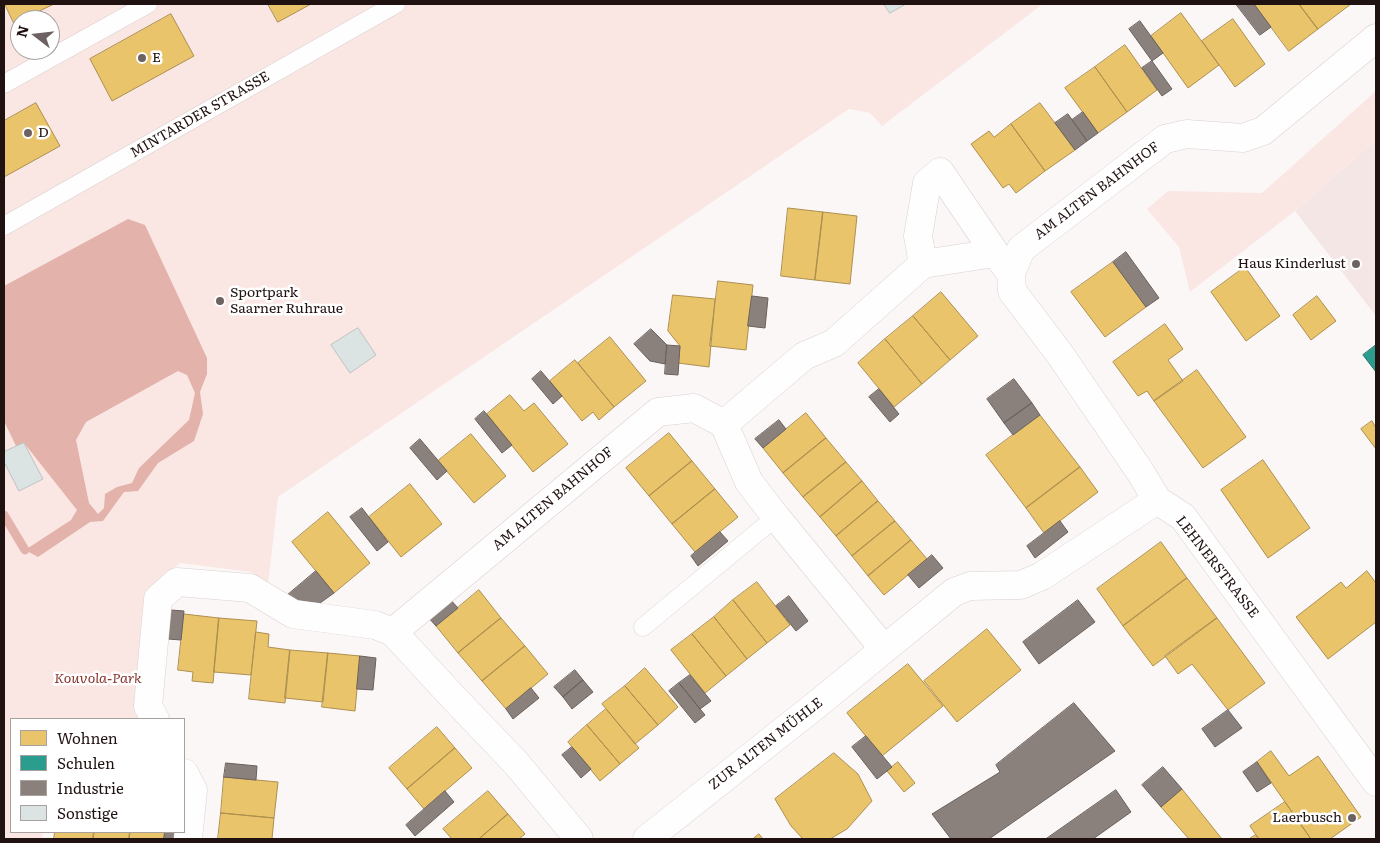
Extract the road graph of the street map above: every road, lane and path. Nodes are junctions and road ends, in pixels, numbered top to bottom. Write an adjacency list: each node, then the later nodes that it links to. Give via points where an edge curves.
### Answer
1 (148, 4): 4 (lane)
2 (396, 4): 5 (lane, MINTARDER STRASSE)
3 (1376, 38): 6 (street, AM ALTEN BAHNHOF, via 1263,131 1243,138 1187,134 1165,139)
4 (4, 84)
5 (4, 226)
6 (1003, 263): 7 (street); 7 (street, via 940,172 926,183 918,236); 9 (street, LEHNERSTRASSE, via 1012,291 1064,361)
7 (923, 264): 8 (street, via 834,343 804,356)
8 (724, 424): 10 (street, via 750,482); 12 (street, AM ALTEN BAHNHOF, via 694,408 658,412)
9 (1157, 500): 13 (street, ZUR ALTEN MÜHLE, via 1042,576 1021,585 970,586 954,592); 16 (street, LEHNERSTRASSE, via 1182,518)
10 (776, 517): 11 (lane); 13 (street)
11 (643, 627)
12 (393, 632): 14 (street, via 375,625 293,614 250,588 177,582 158,599 148,706); 18 (street, via 516,764)
13 (884, 649): 19 (street, ZUR ALTEN MÜHLE)
14 (154, 718)
15 (185, 775): 17 (street, via 193,790)
16 (1376, 782)
17 (188, 839)
18 (578, 839)
19 (647, 839)

